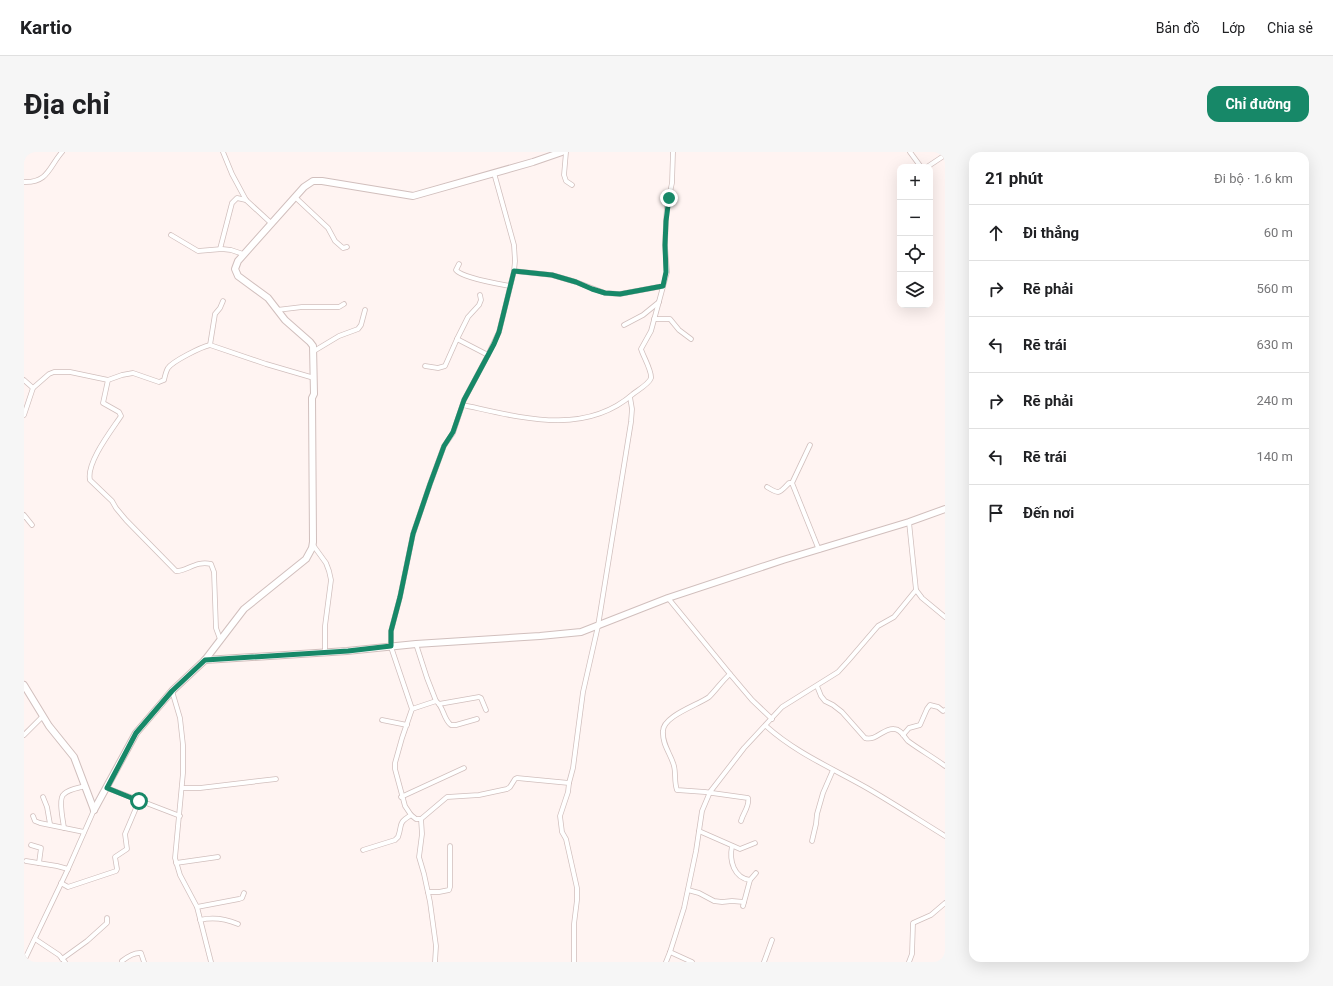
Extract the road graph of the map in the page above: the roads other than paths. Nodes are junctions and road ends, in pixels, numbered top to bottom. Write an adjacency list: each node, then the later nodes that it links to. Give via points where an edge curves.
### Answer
1 (62, 152): 11 (street, via 44,177 38,181)
2 (223, 152): 14 (street)
3 (560, 152): 10 (street)
4 (566, 152): 12 (street, via 564,175 566,181)
5 (673, 152): 23 (street)
6 (910, 152): 8 (street)
7 (945, 156): 9 (street)
8 (918, 164)
9 (932, 164)
10 (494, 173): 13 (street, via 413,196 313,181); 21 (street, via 514,244)
11 (24, 182)
12 (572, 185)
13 (295, 197): 15 (street); 17 (street, via 328,228 337,244 343,248)
14 (246, 200): 15 (street); 18 (street, via 237,198 232,203)
15 (271, 223): 19 (street)
16 (171, 235): 18 (street, via 198,251)
17 (347, 247)
18 (220, 249): 19 (street)
19 (243, 254): 28 (street, via 235,265 235,273 268,298)
20 (459, 264): 22 (street, via 456,270 458,273)
21 (514, 271): 22 (street); 23 (street, via 552,275 605,293 620,294)
22 (510, 286): 36 (street, via 499,332)
23 (663, 286): 26 (street)
24 (480, 295): 32 (street, via 479,305 468,317)
25 (223, 301): 34 (street, via 215,314)
26 (659, 302): 30 (street); 31 (street, via 643,315)
27 (344, 304): 28 (street, via 338,307)
28 (277, 310): 35 (street, via 310,342)
29 (365, 310): 35 (street, via 358,329 339,336)
30 (654, 319): 33 (street, via 670,319); 42 (street, via 651,331 641,349 651,378)
31 (624, 325)
32 (457, 338): 36 (street); 37 (street, via 445,366)
33 (691, 339)
34 (210, 345): 38 (street, via 282,370); 40 (street, via 201,347 172,364 162,381 133,373)
35 (314, 351): 38 (street)
36 (488, 355): 43 (street)
37 (425, 366)
38 (314, 378): 52 (street)
39 (24, 380): 41 (street)
40 (108, 380): 41 (street, via 70,372 54,372); 58 (street, via 103,403 119,412 121,416 92,465 90,480 176,571 195,564 211,564 214,572 216,628)
41 (33, 388): 44 (street)
42 (630, 397): 43 (street, via 606,411 576,420 542,419); 57 (street, via 631,422)
43 (463, 405): 60 (street, via 453,432 444,446 413,534 391,631)
44 (24, 415)
45 (810, 445): 46 (street)
46 (792, 483): 47 (street, via 776,493); 53 (street)
47 (767, 487)
48 (945, 509): 50 (street)
49 (24, 515): 51 (street)
50 (909, 522): 53 (street); 54 (street)
51 (32, 525)
52 (312, 545): 58 (street, via 306,559 244,609); 61 (street, via 326,563 331,580 325,626)
53 (818, 550): 55 (street)
54 (916, 590): 56 (street); 65 (street, via 894,617 878,626 838,672)
55 (668, 598): 57 (street); 63 (street)
56 (945, 617)
57 (598, 626): 59 (street, via 574,633); 83 (street, via 583,692)
58 (220, 639): 62 (street)
59 (416, 644): 60 (street); 67 (street)
60 (391, 646): 61 (street); 68 (street)
61 (325, 652): 62 (street)
62 (205, 660): 66 (street)
63 (730, 674): 73 (street); 87 (street, via 708,697 673,717 662,730 666,749 674,764 677,790)
64 (24, 685): 71 (street)
65 (817, 686): 73 (street, via 782,708); 77 (street, via 825,701 842,712 865,738 874,738 893,729)
66 (172, 691): 85 (street, via 136,733); 86 (street, via 180,718 183,745)
67 (438, 702): 68 (street); 69 (street, via 479,696); 72 (street, via 451,725)
68 (412, 709): 75 (street)
69 (486, 710)
70 (945, 710): 77 (street, via 930,705 920,725 909,728)
71 (43, 716): 78 (street); 84 (street, via 48,726 74,756)
72 (477, 719)
73 (772, 719): 76 (street)
74 (382, 720): 75 (street)
75 (407, 725): 89 (street, via 395,762)
76 (766, 726): 81 (street, via 800,753); 87 (street, via 744,748)
77 (903, 735): 79 (street)
78 (24, 736)
79 (945, 766)
80 (464, 768): 89 (street)
81 (833, 770): 101 (street); 102 (street, via 818,809)
82 (276, 779): 86 (street)
83 (569, 783): 95 (street, via 517,778 509,788 503,790 445,798); 133 (street, via 560,818 577,888)
84 (85, 786): 91 (street); 98 (street, via 62,795 60,800)
85 (107, 788): 90 (street); 91 (street)
86 (182, 788): 94 (street)
87 (710, 792): 96 (street, via 748,798 747,809); 99 (street, via 703,805)
88 (43, 797): 97 (street)
89 (401, 797): 92 (street)
90 (139, 801): 94 (street); 115 (street, via 125,834 126,849 115,857 116,871 68,887)
91 (94, 810): 100 (street)
92 (411, 815): 95 (street); 107 (street, via 402,820 395,840)
93 (33, 816): 97 (street, via 37,822)
94 (180, 816): 111 (street)
95 (420, 819): 117 (street, via 422,834 418,857)
96 (741, 821)
97 (50, 824): 98 (street)
98 (64, 828): 100 (street)
99 (699, 831): 106 (street); 116 (street)
100 (84, 832): 112 (street)
101 (945, 836)
102 (812, 841)
103 (755, 843): 106 (street, via 742,848)
104 (32, 845): 110 (street, via 41,848)
105 (450, 846): 117 (street, via 449,890)
106 (732, 846): 114 (street, via 731,857 735,871 744,879)
107 (363, 850)
108 (218, 857): 111 (street)
109 (26, 861): 110 (street)
110 (39, 863): 112 (street)
111 (176, 863): 120 (street)
112 (68, 869): 115 (street)
113 (756, 873): 114 (street)
114 (750, 880): 116 (street, via 744,904 714,901)
115 (61, 883): 124 (street)
116 (688, 890): 126 (street)
117 (428, 892): 132 (street, via 436,946)
118 (244, 893): 120 (street, via 239,899)
119 (945, 903): 137 (street, via 931,915 913,923 912,954)
120 (197, 907): 122 (street)
121 (107, 918): 128 (street, via 107,923)
122 (200, 920): 123 (street, via 226,919); 131 (street)
123 (238, 924)
124 (35, 939): 127 (street); 128 (street)
125 (772, 940): 136 (street)
126 (670, 952): 134 (street); 135 (street)
127 (24, 961)
128 (64, 961)
129 (122, 961): 130 (street, via 141,953)
130 (144, 962)
131 (210, 962)
132 (435, 962)
133 (574, 962)
134 (666, 962)
135 (692, 962)
136 (764, 962)
137 (909, 962)

